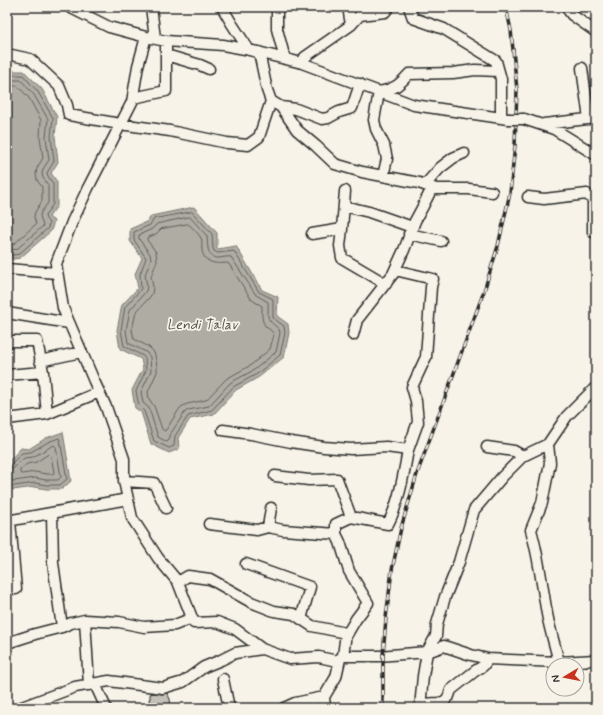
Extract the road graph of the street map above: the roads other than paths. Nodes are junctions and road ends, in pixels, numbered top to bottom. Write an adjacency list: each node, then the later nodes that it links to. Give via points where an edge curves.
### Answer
1 (69, 7): 11 (street, via 109,27)
2 (151, 7): 11 (street)
3 (222, 7): 13 (street)
4 (277, 7): 16 (street, via 277,29)
5 (348, 7): 9 (street)
6 (389, 7): 9 (street, via 385,12 360,15)
7 (408, 7): 20 (street, via 413,18 444,28 496,61)
8 (566, 7): 10 (street, via 572,15)
9 (351, 25): 17 (street, via 305,57)
10 (596, 32)
11 (151, 37): 12 (street); 23 (street, via 138,66)
12 (166, 40): 13 (street, via 223,45); 15 (street)
13 (254, 51): 16 (street); 24 (street)
14 (7, 54): 28 (street, via 30,59 59,86 69,115)
15 (166, 55): 18 (street); 23 (street, via 166,91)
16 (285, 59): 17 (street)
17 (302, 63): 21 (street)
18 (209, 68)
19 (582, 68): 27 (street)
20 (498, 71): 22 (street, via 409,74 399,85); 26 (street)
21 (360, 84): 22 (street); 25 (street, via 352,108 328,118 322,119 296,109)
22 (379, 92): 26 (street, via 414,105); 32 (street, via 374,120 387,159)
23 (133, 98): 28 (street)
24 (271, 101): 25 (street); 28 (street, via 259,137 248,145 227,143 170,130)
25 (281, 107): 32 (street, via 297,130 334,164)
26 (504, 118): 29 (street, bridge, via 524,119)
27 (592, 118): 29 (street)
28 (120, 124): 45 (street, via 72,222 56,264)
29 (540, 124): 31 (street, via 554,128)
30 (464, 152): 33 (street, via 440,168)
31 (596, 155)
32 (383, 176): 33 (street)
33 (429, 186): 35 (street, via 436,189); 39 (street)
34 (345, 191): 37 (street)
35 (492, 192)
36 (528, 197): 40 (street, via 544,199 587,194 593,200 593,232)
37 (344, 206): 38 (street); 39 (street, via 369,212)
38 (342, 229): 41 (street); 46 (street, via 342,258)
39 (411, 231): 42 (street); 44 (street)
40 (596, 232)
41 (312, 234)
42 (441, 241)
43 (7, 269): 45 (street)
44 (395, 270): 46 (street); 62 (street, via 433,279 426,357 412,387 418,422)
45 (57, 273): 48 (street, via 63,308)
46 (386, 284): 49 (street, via 357,320)
47 (7, 313): 48 (street)
48 (69, 323): 51 (street)
49 (352, 335)
50 (7, 341): 52 (street, via 37,341)
51 (81, 352): 52 (street); 56 (street)
52 (40, 361): 53 (street)
53 (43, 372): 54 (street); 57 (street)
54 (7, 375)
55 (596, 387): 60 (street, via 567,416)
56 (99, 392): 57 (street); 65 (street, via 124,459)
57 (47, 414): 58 (street)
58 (7, 419)
59 (223, 430): 62 (street, via 351,449 386,447)
60 (548, 444): 63 (street); 86 (street, via 550,463 546,485 531,530)
61 (487, 447): 63 (street, via 514,451)
62 (408, 450): 70 (street, via 404,475 388,524)
63 (522, 456): 85 (street, via 474,510 459,562 445,596 436,636)
64 (275, 476): 70 (street, via 308,480 337,479)
65 (124, 481): 66 (street); 67 (street, via 154,483)
66 (128, 498): 69 (street); 76 (street, via 132,518 158,558)
67 (166, 508)
68 (271, 508): 73 (street)
69 (52, 513): 71 (street); 81 (street, via 53,563)
70 (351, 517): 74 (street, via 336,524)
71 (9, 521): 77 (street)
72 (209, 524): 73 (street, via 257,530)
73 (268, 527): 74 (street)
74 (336, 534): 82 (street, via 349,571 368,603)
75 (246, 564): 79 (street, via 310,587)
76 (178, 582): 78 (street); 79 (street, via 188,576 210,579 251,602 274,611 294,614)
77 (16, 589)
78 (192, 618): 80 (street, via 176,625 144,627 119,622); 84 (street, via 194,623 217,622 235,629)
79 (301, 619): 82 (street, via 312,626 346,633)
80 (85, 620): 81 (street); 93 (street)
81 (62, 627): 83 (street)
82 (346, 636): 87 (street)
83 (7, 643)
84 (262, 649): 87 (street, via 290,659 319,657 337,661); 93 (street, via 235,653 204,666 183,682 164,688 109,681)
85 (427, 652): 87 (street); 88 (street, via 444,646); 95 (street)
86 (558, 657)
87 (341, 658): 94 (street, via 336,677)
88 (488, 659): 90 (street); 95 (street, via 483,666 452,690 444,701)
89 (596, 660): 91 (street)
90 (545, 661)
91 (585, 661)
92 (223, 679): 98 (street)
93 (92, 684): 96 (street, via 75,687); 97 (street)
94 (324, 697): 99 (street, via 294,703); 100 (street)
95 (420, 706)
96 (20, 708)
97 (106, 708)
98 (229, 708)
99 (284, 708)
100 (325, 708)

